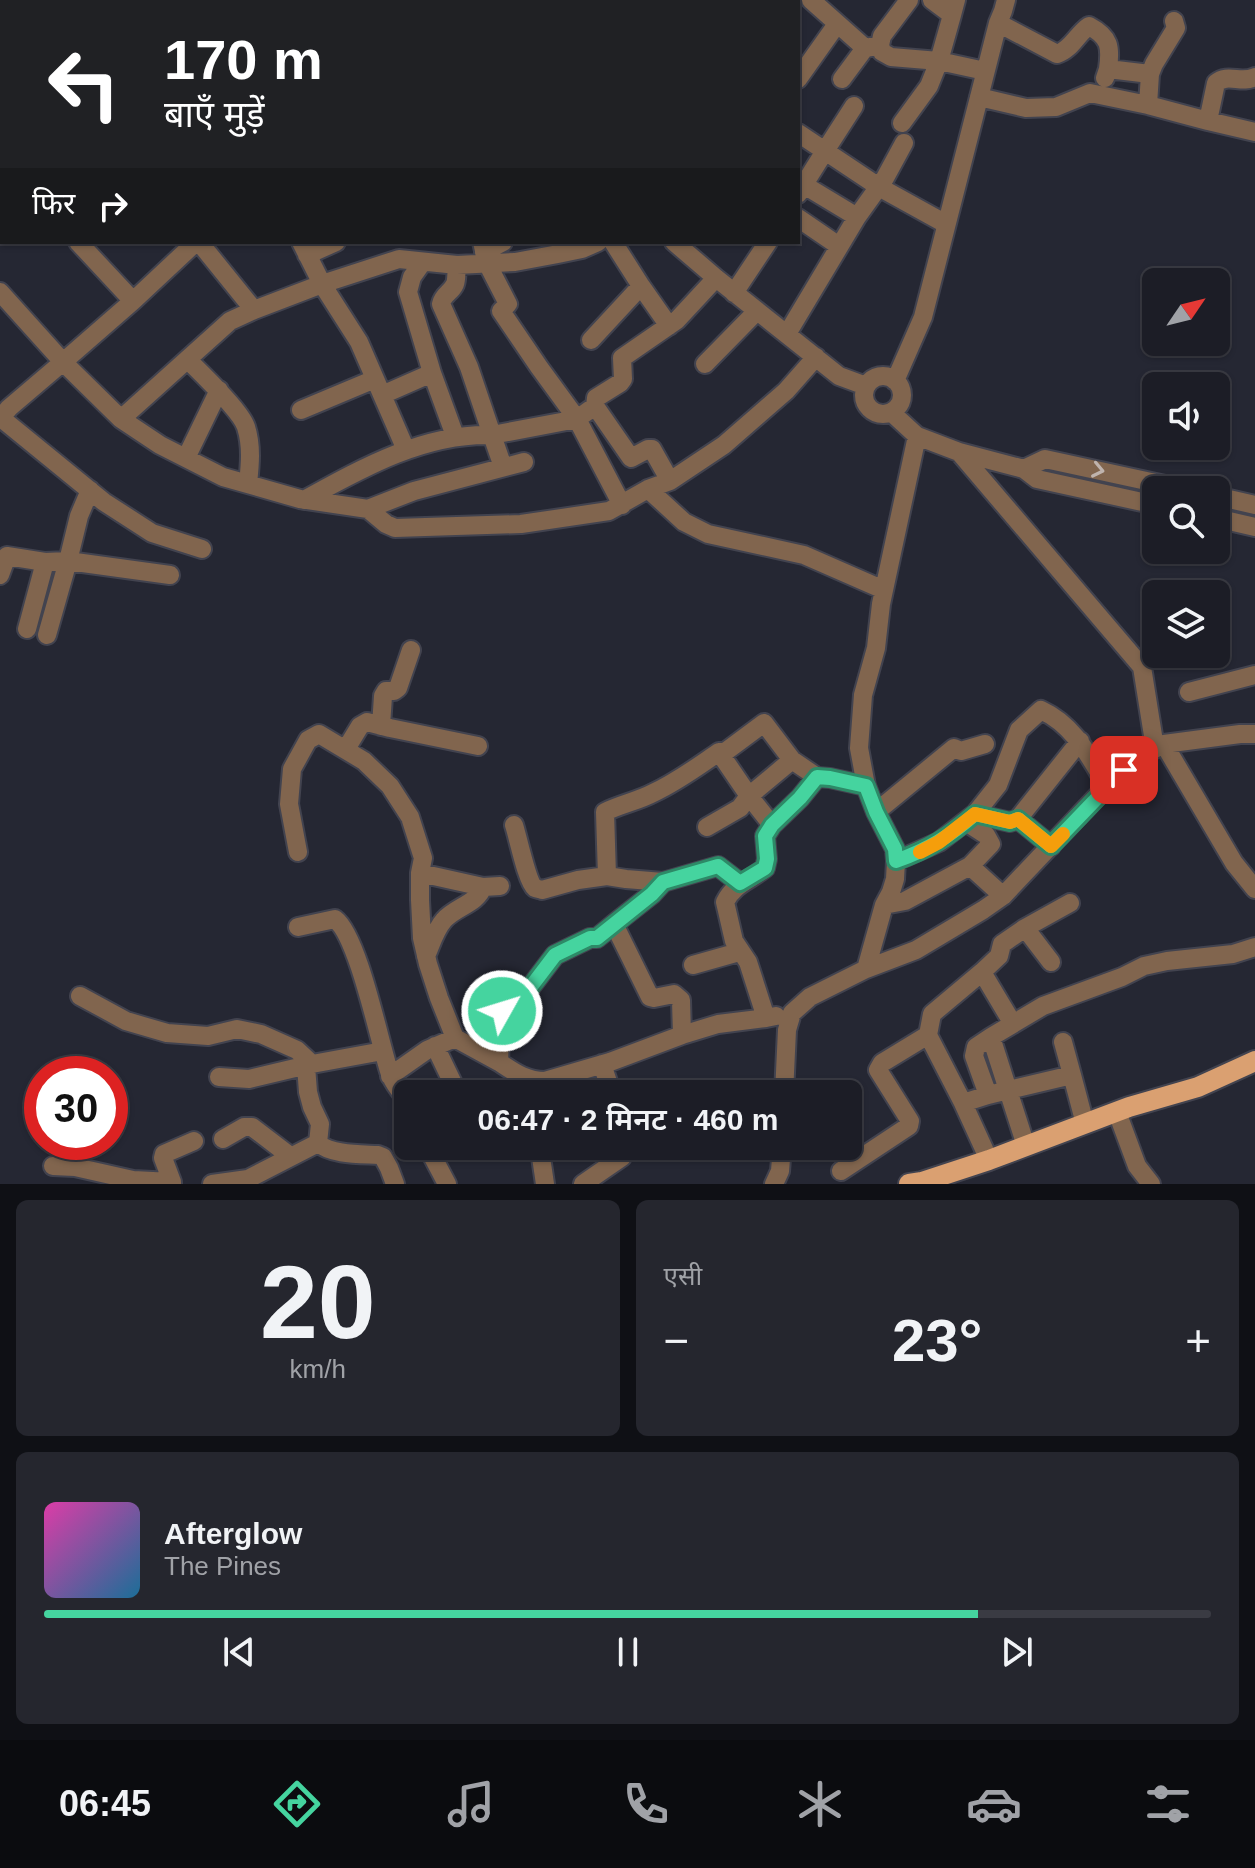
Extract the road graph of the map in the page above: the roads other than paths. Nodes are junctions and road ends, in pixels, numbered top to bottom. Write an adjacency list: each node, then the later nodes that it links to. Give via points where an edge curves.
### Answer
1 (811, 0): 8 (street)
2 (909, 0): 9 (street)
3 (932, 0): 5 (street)
4 (1006, 0): 7 (street)
5 (954, 8): 10 (street)
6 (1174, 21): 13 (street, via 1176,28)
7 (998, 23): 11 (street, via 1057,54 1084,29 1094,28 1108,41); 12 (street)
8 (837, 24): 9 (street); 14 (street)
9 (872, 47): 10 (street, via 891,57); 16 (street)
10 (939, 61): 12 (street); 22 (street, via 925,93)
11 (1108, 69): 13 (street); 17 (street)
12 (985, 71): 18 (street)
13 (1150, 74): 19 (street)
14 (800, 76)
15 (1255, 77): 21 (street, via 1216,83)
16 (842, 79)
17 (1099, 94): 18 (street, via 1056,107 1026,108); 19 (street)
18 (979, 97): 31 (street)
19 (1148, 105): 21 (street)
20 (854, 106): 26 (street)
21 (1208, 121): 23 (street)
22 (902, 123)
23 (1255, 132)
24 (800, 134): 26 (street)
25 (904, 143): 27 (street)
26 (825, 151): 27 (street); 28 (street)
27 (879, 187): 29 (street); 31 (street)
28 (801, 190): 29 (street)
29 (857, 217): 40 (street)
30 (800, 219): 40 (street)
31 (946, 224): 61 (street, via 923,317)
32 (80, 244): 50 (street)
33 (196, 244): 50 (street)
34 (200, 244): 51 (street)
35 (325, 244): 41 (street)
36 (588, 244): 42 (street, via 515,262)
37 (614, 244): 47 (street)
38 (767, 244): 49 (street)
39 (682, 245): 45 (street)
40 (839, 246): 54 (street)
41 (304, 248): 46 (street)
42 (484, 252): 44 (street); 70 (street, via 508,304 501,311)
43 (422, 263): 44 (street); 46 (street, via 392,261); 60 (street, via 408,292)
44 (457, 265): 71 (street, via 455,282 441,304)
45 (716, 278): 49 (street); 53 (street)
46 (322, 284): 51 (street); 63 (street, via 359,342)
47 (641, 286): 53 (street); 55 (street)
48 (0, 292): 58 (street)
49 (734, 293): 52 (street)
50 (133, 301): 58 (street)
51 (254, 310): 57 (street, via 230,321)
52 (757, 311): 54 (street); 59 (street)
53 (669, 326): 65 (street, via 622,358 623,379 596,398)
54 (787, 334): 56 (street)
55 (591, 340)
56 (816, 357): 62 (street, via 839,376); 81 (street, via 724,445)
57 (188, 360): 64 (street); 69 (street)
58 (63, 362): 68 (street); 69 (street)
59 (705, 364)
60 (432, 373): 63 (street); 72 (street)
61 (895, 381): 62 (street, via 882,376); 67 (street, via 902,396)
62 (866, 386): 67 (street, via 864,399 870,411)
63 (379, 387): 66 (street); 74 (street)
64 (219, 390): 76 (street); 82 (street, via 246,424)
65 (595, 406): 70 (street); 81 (street, via 631,458 652,449)
66 (301, 410)
67 (892, 413): 73 (street)
68 (0, 418): 84 (street)
69 (121, 419): 76 (street)
70 (577, 419): 71 (street); 88 (street)
71 (492, 435): 72 (street); 78 (street)
72 (455, 436): 74 (street)
73 (917, 436): 75 (street); 99 (street)
74 (406, 450): 86 (street)
75 (959, 452): 79 (street); 110 (street, via 1142,667)
76 (186, 458): 82 (street)
77 (524, 462): 78 (street)
78 (503, 467): 90 (street)
79 (1024, 469): 80 (street, one-way to 80, via 1045,459); 87 (street, via 1037,479)
80 (1142, 480)
81 (670, 481): 83 (street)
82 (248, 484): 86 (street)
83 (648, 489): 88 (street); 99 (street, via 684,522 708,534 804,555)
84 (90, 490): 93 (street, via 152,533); 95 (street)
85 (1230, 499): 89 (street)
86 (304, 500): 90 (street)
87 (1142, 502)
88 (622, 505): 90 (street, via 521,524 395,528)
89 (1255, 505)
90 (368, 509)
91 (1230, 521): 92 (street)
92 (1255, 527)
93 (202, 549)
94 (4, 555): 96 (street); 97 (street)
95 (68, 561): 96 (street); 98 (street); 101 (street)
96 (45, 562): 100 (street)
97 (0, 575)
98 (170, 575)
99 (884, 590): 115 (street, via 863,695 859,748)
100 (27, 629)
101 (47, 635)
102 (411, 650): 105 (street, via 398,688 383,696)
103 (1255, 675): 104 (street)
104 (1189, 692)
105 (381, 726): 109 (street); 111 (street, via 364,722)
106 (1255, 734): 110 (street)
107 (1080, 741): 116 (street); 119 (street, via 1041,710 1019,730 998,785); 120 (street)
108 (985, 744): 118 (street, via 954,748)
109 (478, 746)
110 (1160, 746): 116 (street); 132 (street)
111 (346, 749): 125 (street, via 319,734 308,740 292,769 289,804); 128 (street, via 390,786 410,817 423,858)
112 (719, 752): 113 (street, via 764,723); 117 (street); 129 (street, via 676,782 605,812)
113 (792, 760): 114 (street); 117 (street)
114 (817, 777): 115 (street); 122 (street)
115 (866, 786): 118 (street)
116 (1107, 786): 124 (street)
117 (749, 796): 122 (street); 123 (street, via 740,808)
118 (876, 812): 126 (street)
119 (971, 818): 120 (street); 126 (street, via 939,842); 127 (street, via 991,844)
120 (1018, 819): 124 (street)
121 (514, 825): 129 (street, via 537,889)
122 (772, 825): 131 (street, via 765,836 765,868)
123 (707, 827)
124 (1051, 846): 133 (street)
125 (298, 852)
126 (896, 861): 135 (street)
127 (970, 866): 133 (street); 135 (street, via 905,901)
128 (420, 873): 141 (street); 141 (street, via 492,886 445,919)
129 (607, 876): 130 (street)
130 (663, 882): 131 (street, via 718,866); 136 (street)
131 (740, 883): 140 (street, via 725,902)
132 (1255, 889)
133 (1003, 896): 144 (street, via 916,950)
134 (1070, 903): 138 (street)
135 (884, 905): 144 (street)
136 (614, 924): 150 (street, via 650,997 674,994 681,1000); 158 (street, via 597,938 555,955 517,1005 502,1011)
137 (298, 927): 156 (street, via 335,919 344,928)
138 (1025, 928): 142 (street); 145 (street, via 1002,944 999,956)
139 (1255, 947): 149 (street, via 1144,966 1043,1006)
140 (739, 952): 143 (street); 148 (street, via 748,962)
141 (426, 957): 153 (street)
142 (1051, 962)
143 (693, 965)
144 (866, 969): 147 (street, via 810,997)
145 (982, 972): 149 (street); 151 (street, via 932,1014)
146 (80, 996): 160 (street, via 126,1021 167,1033 208,1036 237,1029 261,1034 297,1050)
147 (792, 1013): 148 (street); 166 (street)
148 (766, 1018): 150 (street)
149 (1013, 1024): 152 (street)
150 (682, 1035): 159 (street)
151 (928, 1035): 170 (street); 184 (street, via 878,1070 909,1126)
152 (991, 1037): 168 (street); 169 (street, via 976,1047 974,1056)
153 (455, 1038): 155 (street); 158 (street)
154 (1063, 1042): 161 (street)
155 (435, 1046): 162 (street); 164 (street)
156 (383, 1051): 160 (street); 162 (street)
157 (1255, 1061): 171 (main road, via 1198,1087)
158 (499, 1062): 159 (street, via 534,1081)
159 (602, 1064): 165 (street)
160 (309, 1065): 163 (street, via 249,1079); 175 (street, via 308,1092 320,1124)
161 (1072, 1075): 168 (street); 172 (street)
162 (390, 1076): 167 (street)
163 (219, 1077)
164 (451, 1080)
165 (607, 1080)
166 (785, 1080)
167 (394, 1082)
168 (1009, 1090): 169 (street); 176 (street)
169 (988, 1095): 170 (street)
170 (963, 1103): 182 (street)
171 (1117, 1112): 172 (main road); 193 (street, via 1137,1166)
172 (1085, 1124): 176 (main road)
173 (223, 1139): 177 (street, via 252,1127)
174 (194, 1141): 185 (street, via 164,1154)
175 (318, 1143): 177 (street); 188 (street, via 331,1151 383,1157)
176 (1026, 1146): 182 (main road)
177 (290, 1156): 187 (street, via 248,1179)
178 (434, 1160): 189 (street)
179 (541, 1160): 190 (street)
180 (618, 1160): 191 (street)
181 (781, 1160): 192 (street)
182 (989, 1160): 186 (main road)
183 (53, 1166): 185 (street)
184 (841, 1171)
185 (172, 1183)
186 (918, 1183)
187 (212, 1184)
188 (395, 1184)
189 (447, 1184)
190 (545, 1184)
191 (583, 1184)
192 (774, 1184)
193 (1151, 1184)

